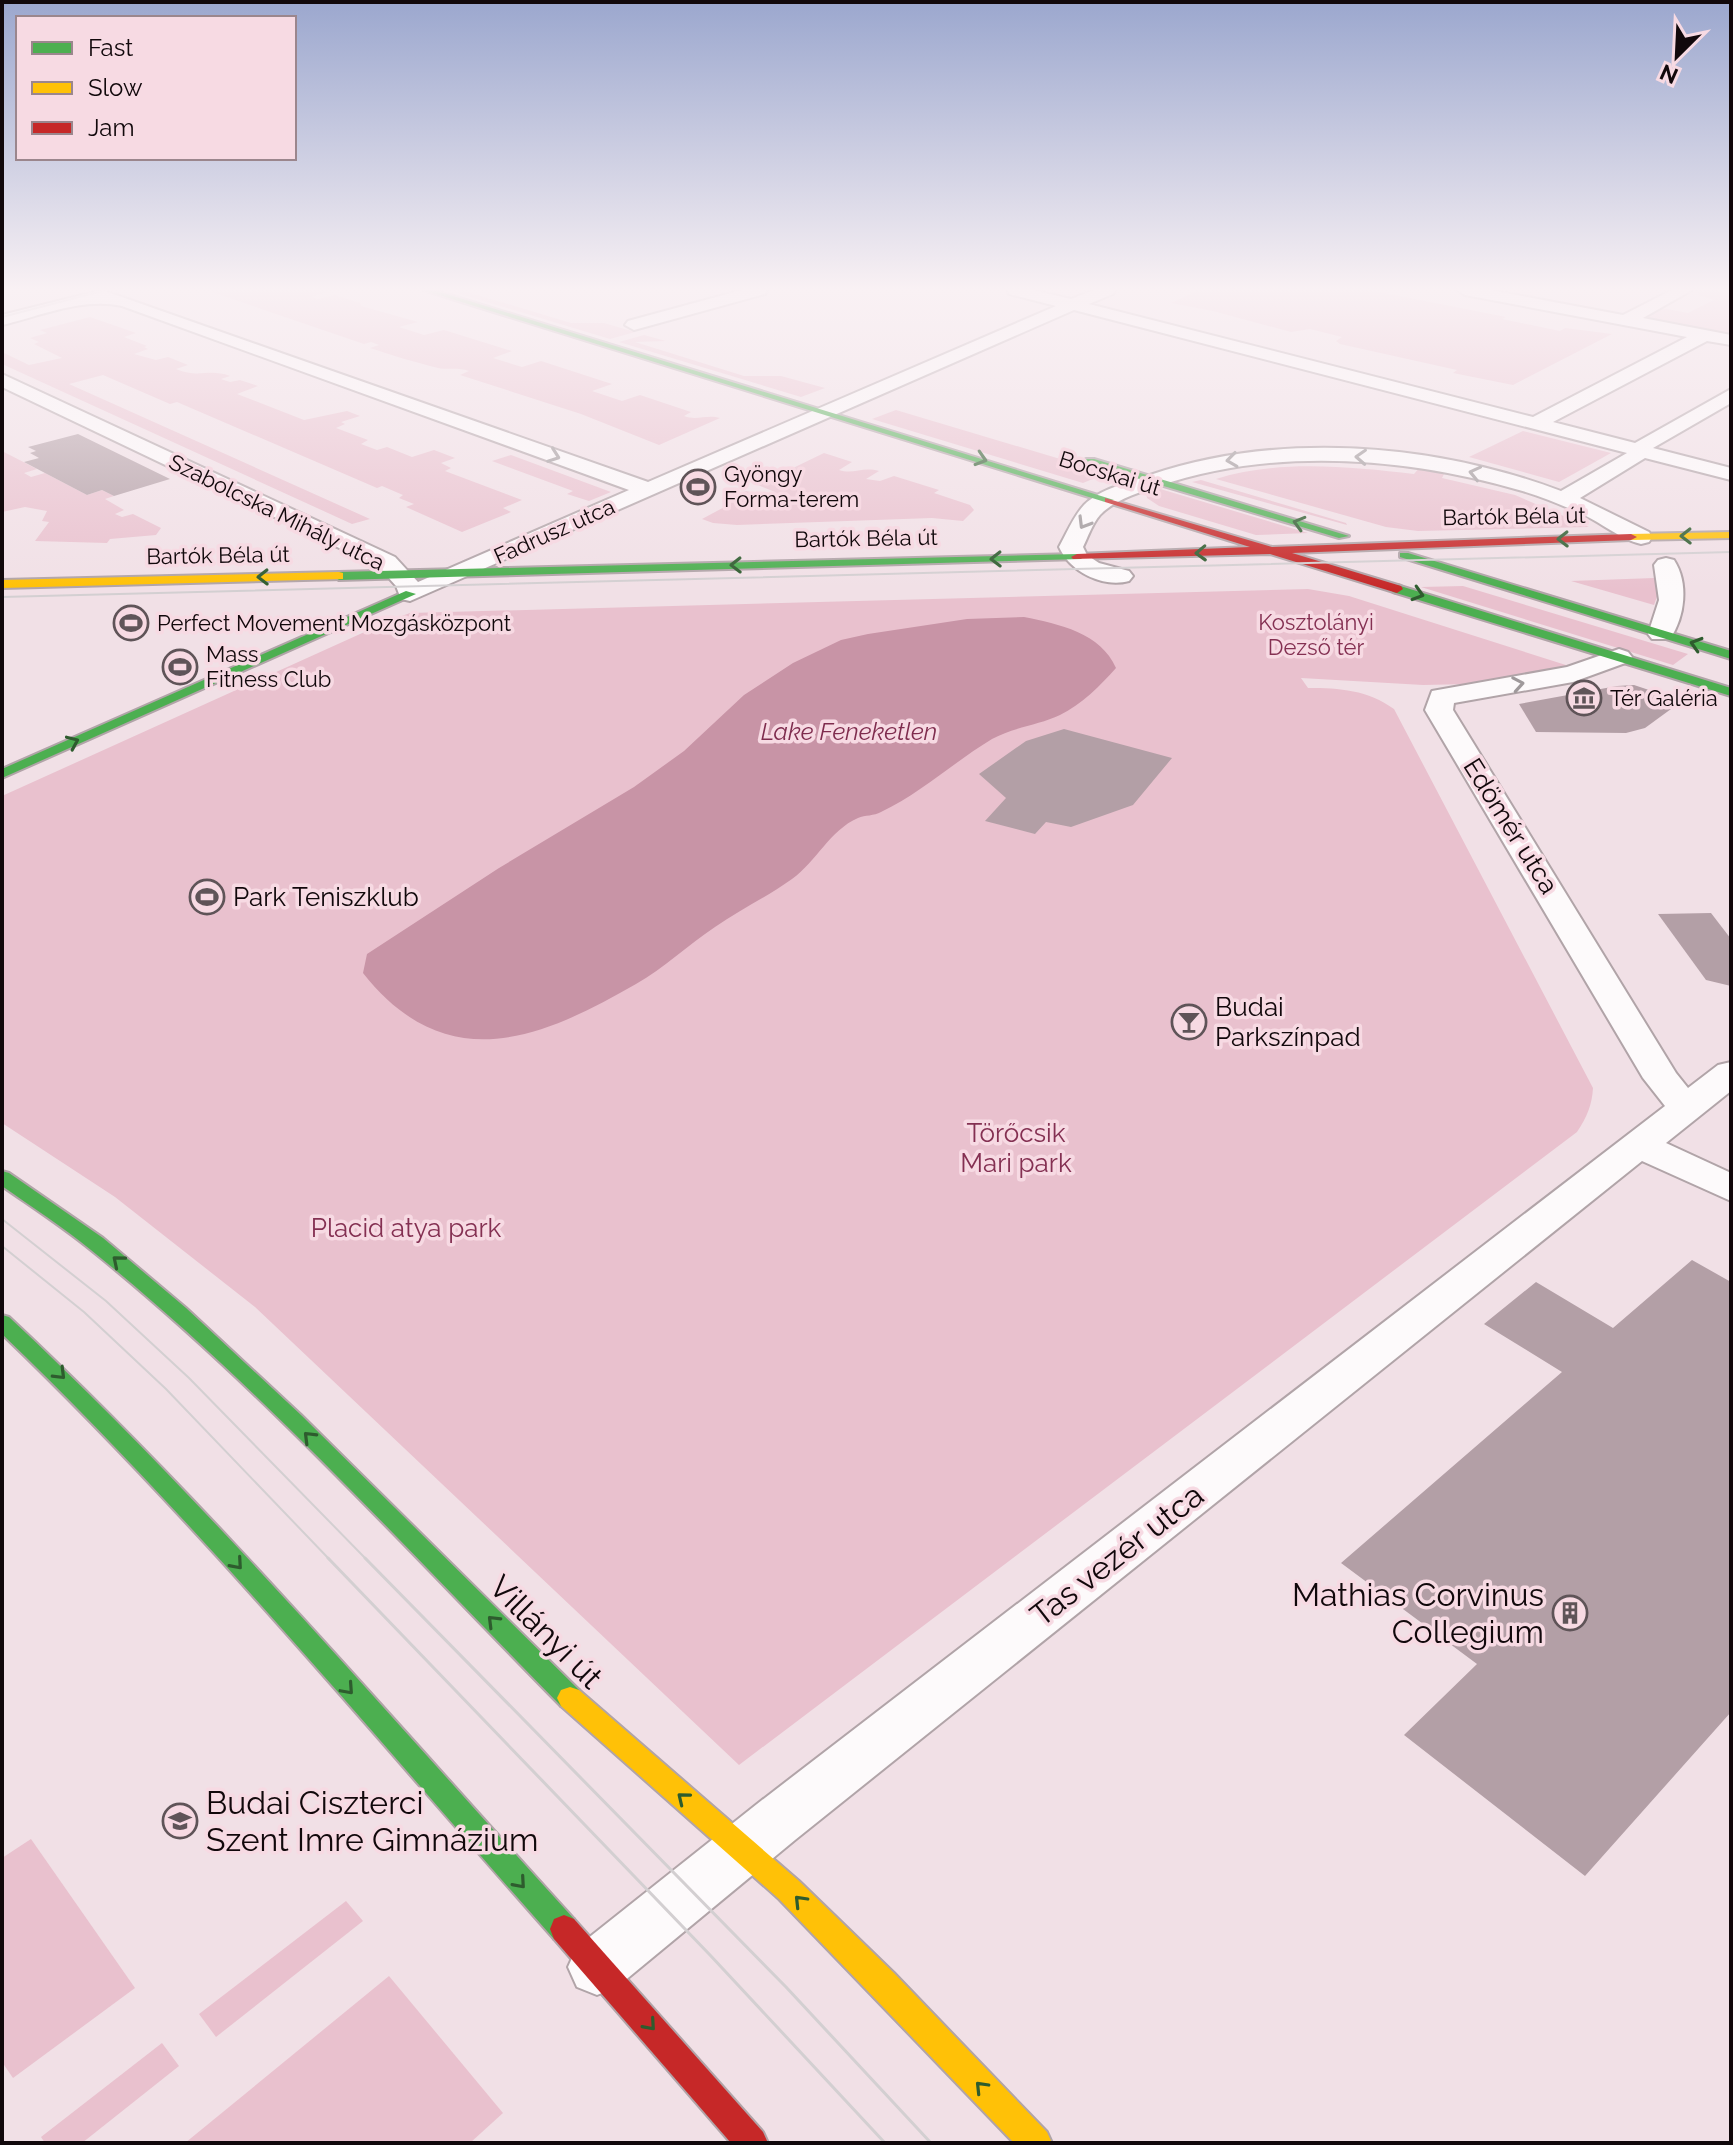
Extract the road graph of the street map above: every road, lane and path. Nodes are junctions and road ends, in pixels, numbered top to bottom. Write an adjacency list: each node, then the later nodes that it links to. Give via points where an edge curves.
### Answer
1 (23, 390): 33 (street, Szabolcska Mihály utca, via 387,562)
2 (371, 390): 17 (street, one-way to 17)
3 (757, 390): 11 (main road, Bocskai út)
4 (852, 390): 8 (main road)
5 (874, 390): 8 (street, Fadrusz utca)
6 (1404, 390): 12 (street)
7 (1599, 390): 12 (street)
8 (865, 394): 10 (main road); 11 (street, Fadrusz utca)
9 (1731, 395): 13 (street)
10 (898, 404)
11 (826, 411): 17 (street, Fadrusz utca); 19 (main road, Bocskai út, one-way to 19)
12 (1535, 424): 13 (street)
13 (1640, 451): 15 (street); 18 (street)
14 (1067, 454): 16 (main road, Bocskai út)
15 (1731, 474)
16 (1153, 479): 18 (street, one-way to 16, via 1452,468 1337,456 1248,458 1187,467); 19 (street); 22 (main road, Bocskai út, one-way to 16)
17 (648, 490): 31 (street, Fadrusz utca)
18 (1564, 498): 21 (street)
19 (1111, 499): 23 (main road, Bocskai út); 25 (street, one-way to 25, via 1084,522 1071,547)
20 (1731, 535): 21 (main road, Bartók Béla út, one-way to 21)
21 (1641, 537): 22 (main road, Bartók Béla út, one-way to 22)
22 (1374, 545): 23 (main road, Bartók Béla út); 27 (main road, Bocskai út)
23 (1279, 550): 25 (main road, Bartók Béla út, one-way to 25); 27 (main road); 28 (main road, Bocskai út)
24 (1666, 565): 35 (street, via 1673,592)
25 (1070, 567): 30 (street); 31 (main road, Bartók Béla út, one-way to 31)
26 (1521, 569): 27 (main road)
27 (1451, 570): 28 (main road); 35 (main road, Bocskai út)
28 (1344, 571): 29 (main road); 37 (main road, Bocskai út, one-way to 37)
29 (1276, 572)
30 (1128, 576)
31 (460, 583): 33 (street, Fadrusz utca)
32 (2, 584): 33 (main road, Bartók Béla út, one-way to 32)
33 (405, 584): 34 (main road); 39 (main road, Fadrusz utca, one-way to 33)
34 (364, 595)
35 (1661, 634): 36 (main road, Bocskai út, one-way to 35)
36 (1731, 655)
37 (1619, 657): 38 (main road, Bocskai út); 41 (street, Edömér utca, one-way to 37, via 1661,1078 1439,710 1441,697 1573,674)
38 (1731, 692)
39 (2, 774)
40 (1731, 1073): 41 (street)
41 (1686, 1109): 42 (street, Tas vezér utca)
42 (1639, 1145): 44 (street); 46 (street, Tas vezér utca)
43 (2, 1177): 46 (main road, Villányi út, one-way to 43, via 611,1739 179,1313 96,1243)
44 (1731, 1188)
45 (2, 1322): 47 (main road, one-way to 47, via 56,1369 165,1481)
46 (741, 1849): 47 (street, Tas vezér utca); 49 (main road, Villányi út, one-way to 46, via 790,1891)
47 (597, 1967): 48 (main road, one-way to 48)
48 (752, 2143)
49 (1036, 2143)

